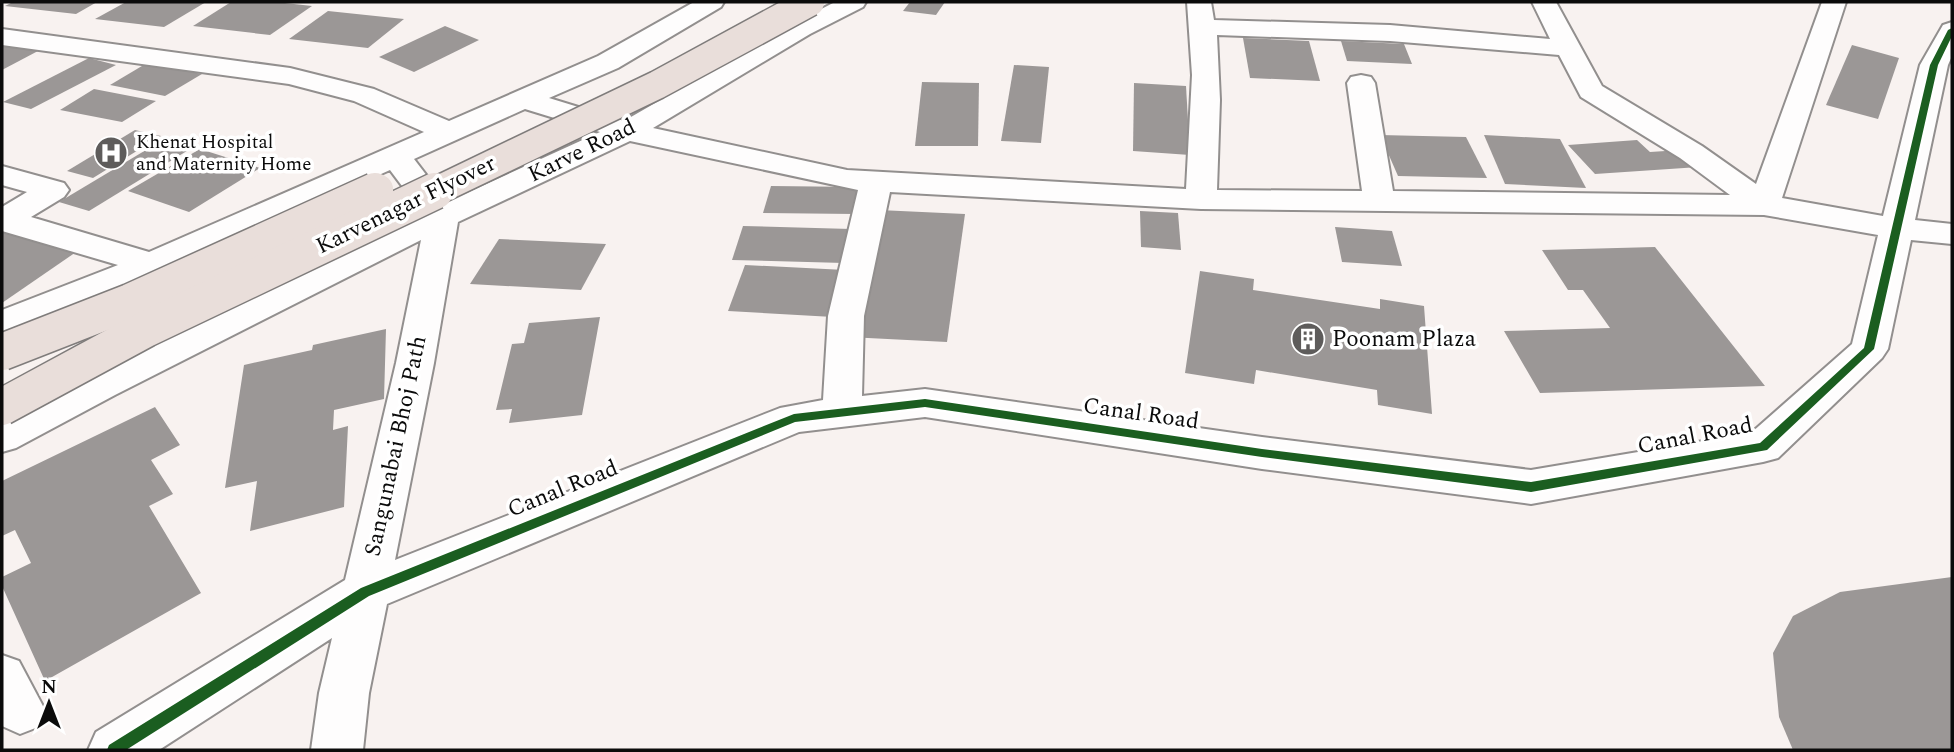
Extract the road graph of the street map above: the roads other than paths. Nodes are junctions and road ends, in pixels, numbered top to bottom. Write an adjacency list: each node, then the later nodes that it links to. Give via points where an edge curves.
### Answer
1 (712, 2): 13 (street, via 608,62)
2 (751, 2): 28 (main road, Karvenagar Flyover, bridge, via 634,73 130,302)
3 (810, 2): 30 (main road, Karvenagar Flyover, bridge, via 657,85 146,329)
4 (854, 2): 14 (street, Karve Road)
5 (1544, 2): 10 (street)
6 (1834, 2): 21 (street)
7 (1201, 14): 10 (street); 19 (street, via 1205,122)
8 (1952, 30): 11 (street, Canal Road)
9 (2, 37): 15 (street, via 290,76 364,95)
10 (1568, 48): 21 (street, via 1591,91 1690,152)
11 (1943, 68): 24 (street, Canal Road)
12 (1361, 83): 20 (street)
13 (524, 100): 14 (street); 15 (street)
14 (626, 131): 18 (street); 22 (street, Karve Road)
15 (449, 132): 16 (street)
16 (395, 156): 22 (street); 26 (street)
17 (2, 175): 23 (street, via 53,190)
18 (876, 183): 19 (street); 31 (street, via 846,316)
19 (1201, 199): 20 (street)
20 (1379, 201): 21 (street)
21 (1764, 205): 24 (street)
22 (442, 217): 29 (street, Karve Road); 34 (street, Sangunabai Bhoj Path)
23 (3, 221): 26 (street)
24 (1896, 228): 25 (street); 31 (street, Canal Road, via 1869,349 1763,447 1586,478 1531,487 925,403)
25 (1952, 234)
26 (152, 264): 27 (street)
27 (2, 324)
28 (2, 352)
29 (101, 385): 32 (street); 33 (street, Karve Road)
30 (2, 407)
31 (842, 411): 34 (street, Canal Road, via 794,418)
32 (2, 414)
33 (2, 437)
34 (365, 592): 35 (street, Canal Road); 36 (street, Sangunabai Bhoj Path)
35 (114, 750)
36 (337, 750)

